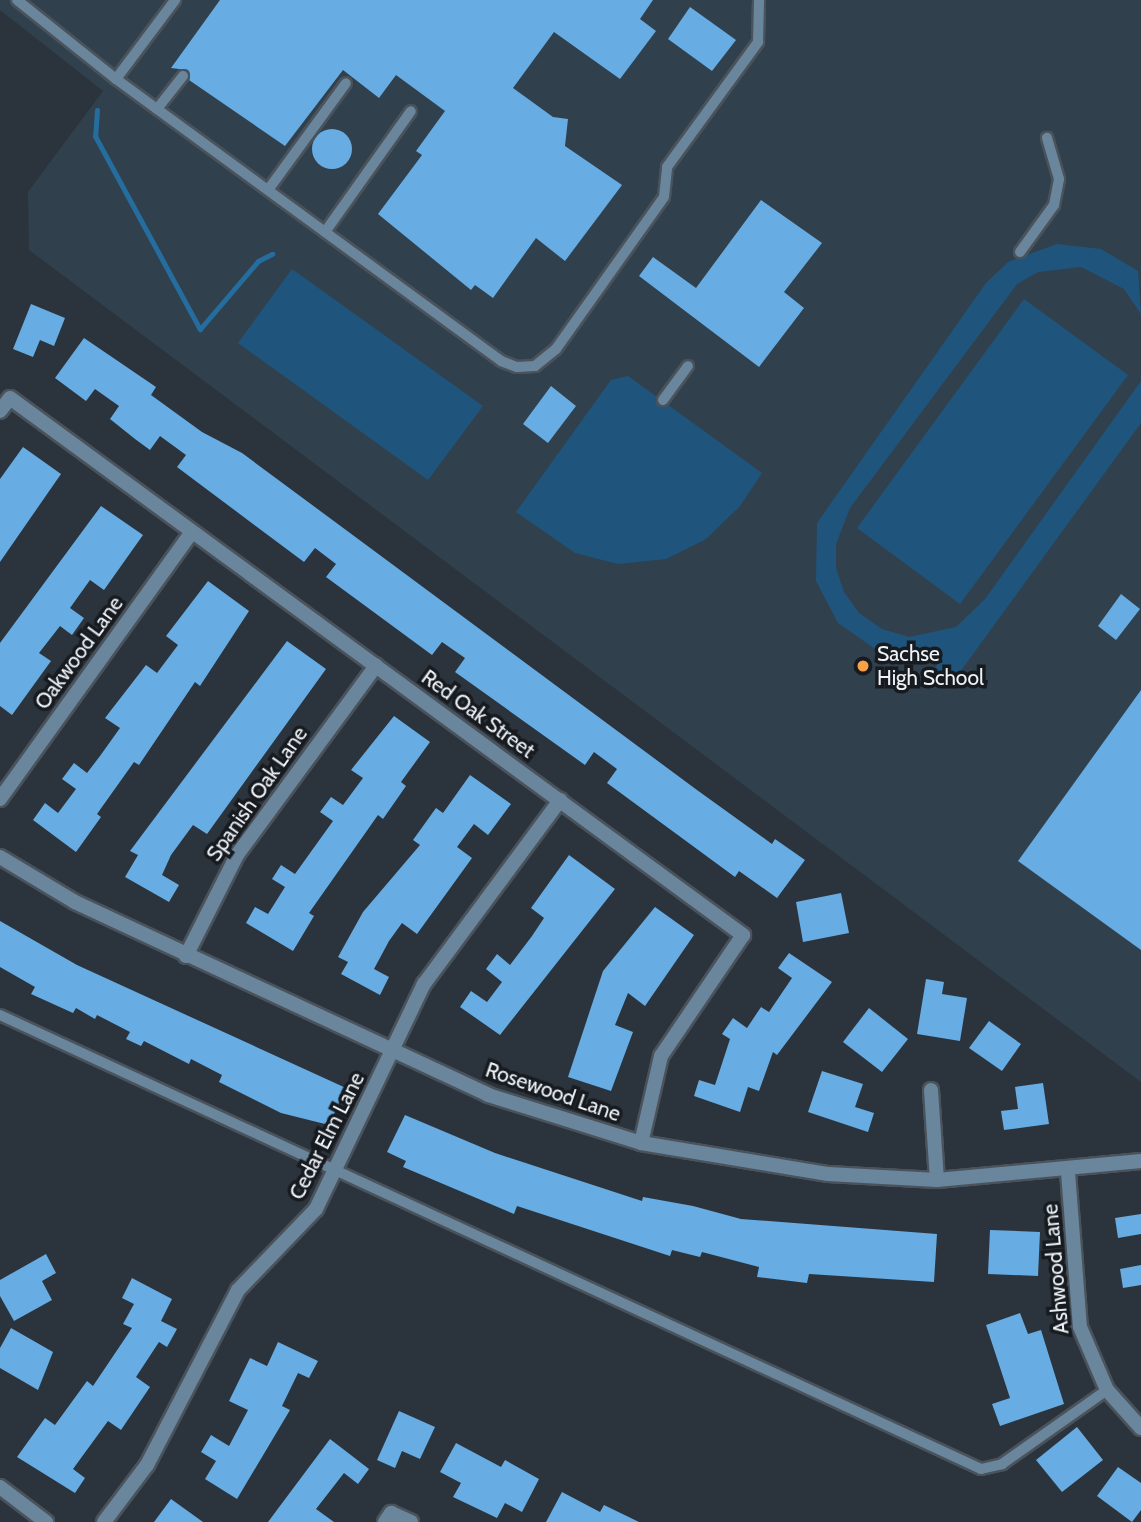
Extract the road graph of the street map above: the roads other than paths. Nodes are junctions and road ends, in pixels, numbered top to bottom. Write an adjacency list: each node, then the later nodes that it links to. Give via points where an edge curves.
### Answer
1 (17, 0): 5 (lane)
2 (175, 0): 5 (lane)
3 (759, 0): 11 (lane, via 758,42 667,167 664,197 556,349 535,366 501,361)
4 (183, 76): 7 (lane)
5 (116, 79): 7 (lane)
6 (346, 83): 10 (lane)
7 (157, 109): 10 (lane)
8 (411, 111): 11 (lane)
9 (1047, 138): 12 (lane, via 1059,179 1054,205)
10 (268, 190): 11 (lane)
11 (325, 232)
12 (1020, 251)
13 (688, 366): 14 (lane)
14 (663, 400)
15 (0, 411): 16 (street, Red Oak Street, via 10,398)
16 (192, 532): 17 (street, Red Oak Street); 18 (street, Oakwood Lane)
17 (376, 666): 19 (street, Red Oak Street); 21 (street, Spanish Oak Lane, via 237,855)
18 (0, 799)
19 (560, 800): 23 (street, Cedar Elm Lane, via 424,984); 25 (street, Red Oak Street, via 743,935 661,1056)
20 (0, 857): 21 (street, Rosewood Lane, via 75,902)
21 (186, 956): 23 (street, Rosewood Lane)
22 (0, 1016): 27 (lane)
23 (392, 1052): 25 (street, Rosewood Lane, via 488,1094); 27 (street, Cedar Elm Lane)
24 (930, 1090): 29 (street)
25 (641, 1143): 29 (street, Rosewood Lane, via 815,1173)
26 (1141, 1161): 28 (street, Rosewood Lane)
27 (337, 1172): 30 (lane, via 981,1469 1002,1464); 34 (street, Cedar Elm Lane, via 303,1224 264,1259 239,1290 147,1465)
28 (1068, 1172): 29 (street, Rosewood Lane); 30 (street, Ashwood Lane, via 1080,1327)
29 (937, 1180)
30 (1107, 1390): 31 (street, Ashwood Lane)
31 (1141, 1428)
32 (0, 1487): 33 (street)
33 (46, 1522)
34 (104, 1522)
35 (385, 1522): 36 (street, via 391,1513)
36 (411, 1522)

